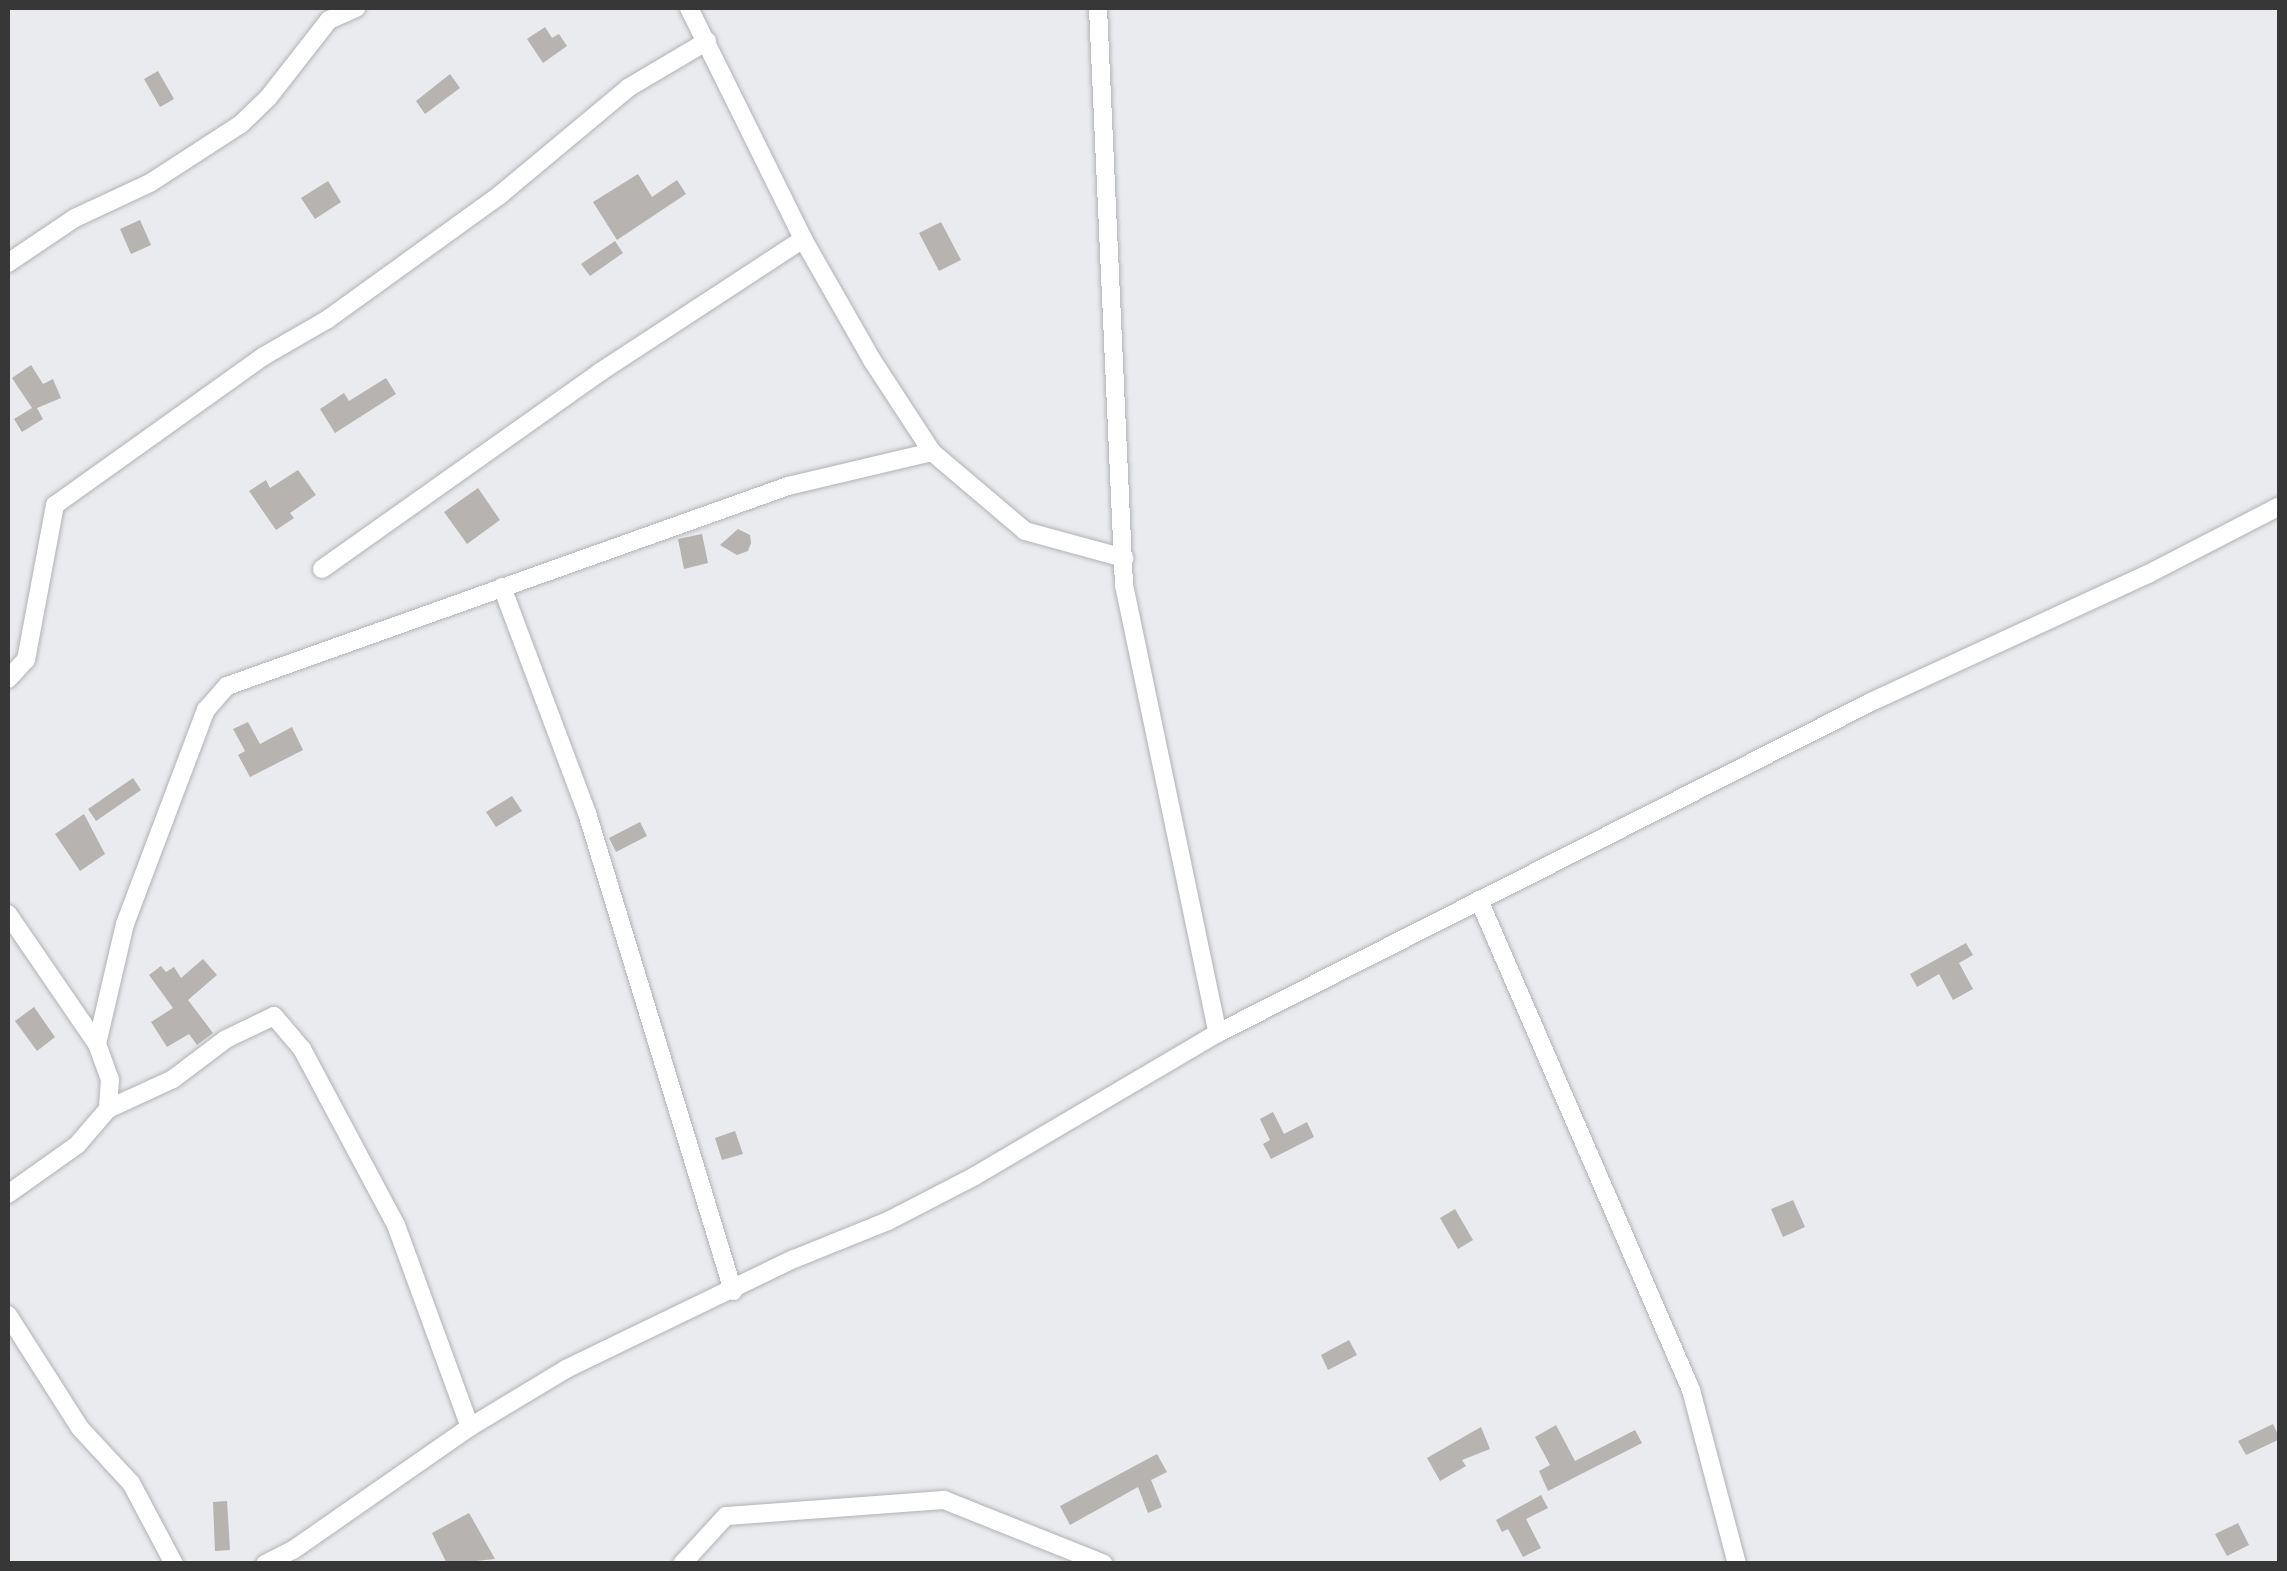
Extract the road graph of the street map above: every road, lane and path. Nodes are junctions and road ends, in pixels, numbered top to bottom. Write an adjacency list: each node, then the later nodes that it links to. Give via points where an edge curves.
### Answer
1 (356, 8): 6 (street, via 329,20 241,124)
2 (689, 8): 4 (street)
3 (1098, 8): 9 (street)
4 (707, 41): 5 (street); 12 (street, via 628,88 500,194 54,506 26,660)
5 (803, 239): 7 (street); 10 (street, via 600,372)
6 (8, 263)
7 (932, 452): 9 (street, via 1025,532); 11 (street, via 788,486)
8 (2280, 506): 13 (street)
9 (1124, 558): 15 (street, via 1124,585)
10 (322, 569)
11 (502, 587): 16 (street, via 227,686 206,710 125,924); 19 (street, via 587,813)
12 (8, 679)
13 (1479, 900): 15 (street); 26 (street, via 1691,1390)
14 (8, 914): 16 (street)
15 (1218, 1033): 19 (street, via 975,1176)
16 (97, 1044): 17 (street, via 110,1079)
17 (108, 1109): 18 (street, via 77,1145); 21 (street, via 173,1079 226,1038 274,1016 302,1048 396,1225)
18 (8, 1194)
19 (734, 1291): 21 (street, via 566,1370)
20 (8, 1315): 22 (street, via 80,1428 131,1483)
21 (470, 1427): 23 (street)
22 (174, 1564)
23 (265, 1564)
24 (682, 1564): 25 (street, via 726,1516 944,1500)
25 (1104, 1564)
26 (1737, 1564)

